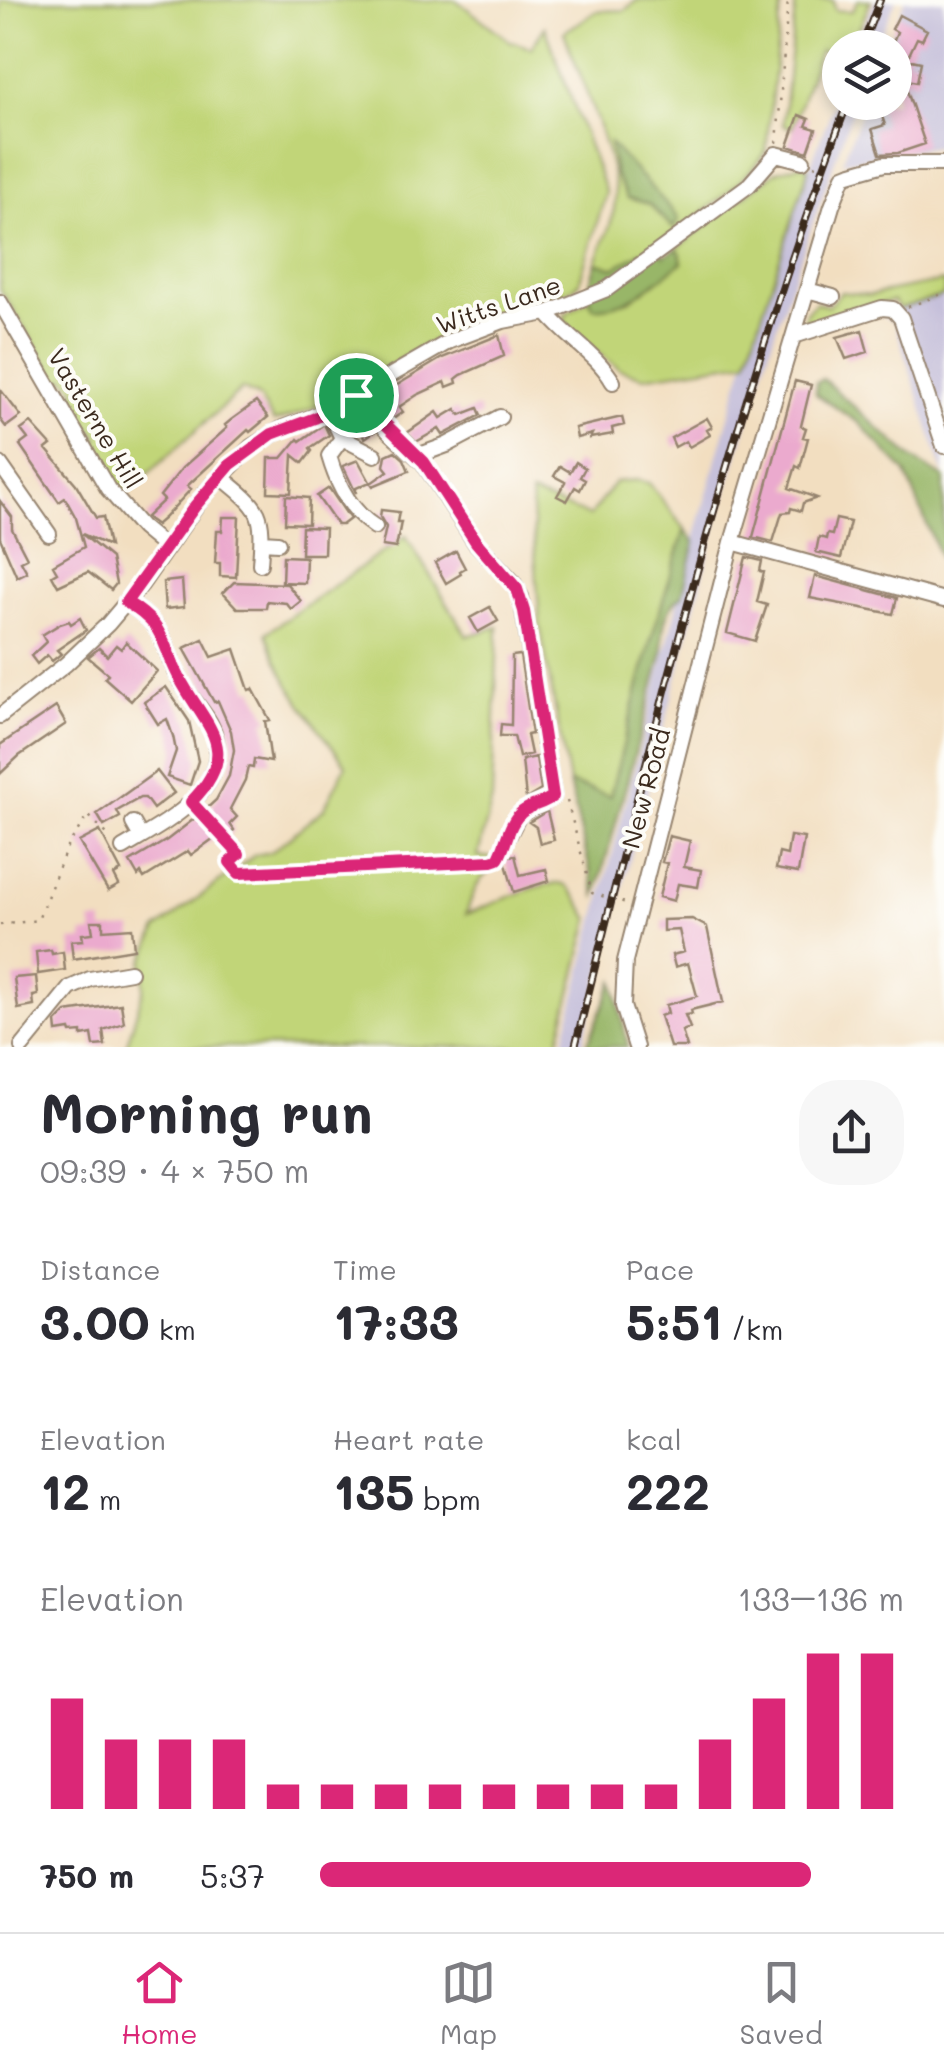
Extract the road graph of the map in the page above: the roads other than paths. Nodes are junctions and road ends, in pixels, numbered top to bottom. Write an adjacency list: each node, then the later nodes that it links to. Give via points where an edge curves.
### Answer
1 (803, 161): 6 (street, Witts Lane, via 776,154 749,184 627,278)
2 (944, 164): 3 (street, New Road, via 884,164 840,175)
3 (806, 290): 4 (street); 7 (street, New Road)
4 (833, 297)
5 (0, 302): 23 (street, Vasterne Hill, via 108,489)
6 (547, 313): 8 (street); 9 (street, Witts Lane, via 460,337)
7 (794, 336): 13 (street, via 882,308 897,312); 21 (street, New Road)
8 (613, 382)
9 (356, 395): 10 (street, Witts Lane); 15 (street)
10 (329, 411): 12 (street); 17 (street, Witts Lane, via 262,440)
11 (500, 417): 15 (street)
12 (342, 438): 14 (street); 18 (street, via 330,459 356,514)
13 (943, 446)
14 (376, 455)
15 (416, 456): 28 (street, via 517,589 552,798 518,815)
16 (0, 464): 19 (street)
17 (220, 476): 20 (street, via 259,512); 23 (street, Witts Lane)
18 (374, 527)
19 (49, 534)
20 (262, 542): 22 (street); 24 (street)
21 (732, 542): 25 (street); 32 (street, New Road, via 622,983)
22 (278, 543)
23 (165, 548): 26 (street, Witts Lane)
24 (260, 564)
25 (944, 600)
26 (126, 602): 27 (street, Witts Lane, via 76,655); 29 (street, via 155,623 216,736 217,756 212,776 191,802 137,830)
27 (0, 716)
28 (509, 836)
29 (122, 848)
30 (130, 972): 31 (street, via 70,988)
31 (22, 1047)
32 (636, 1047)

